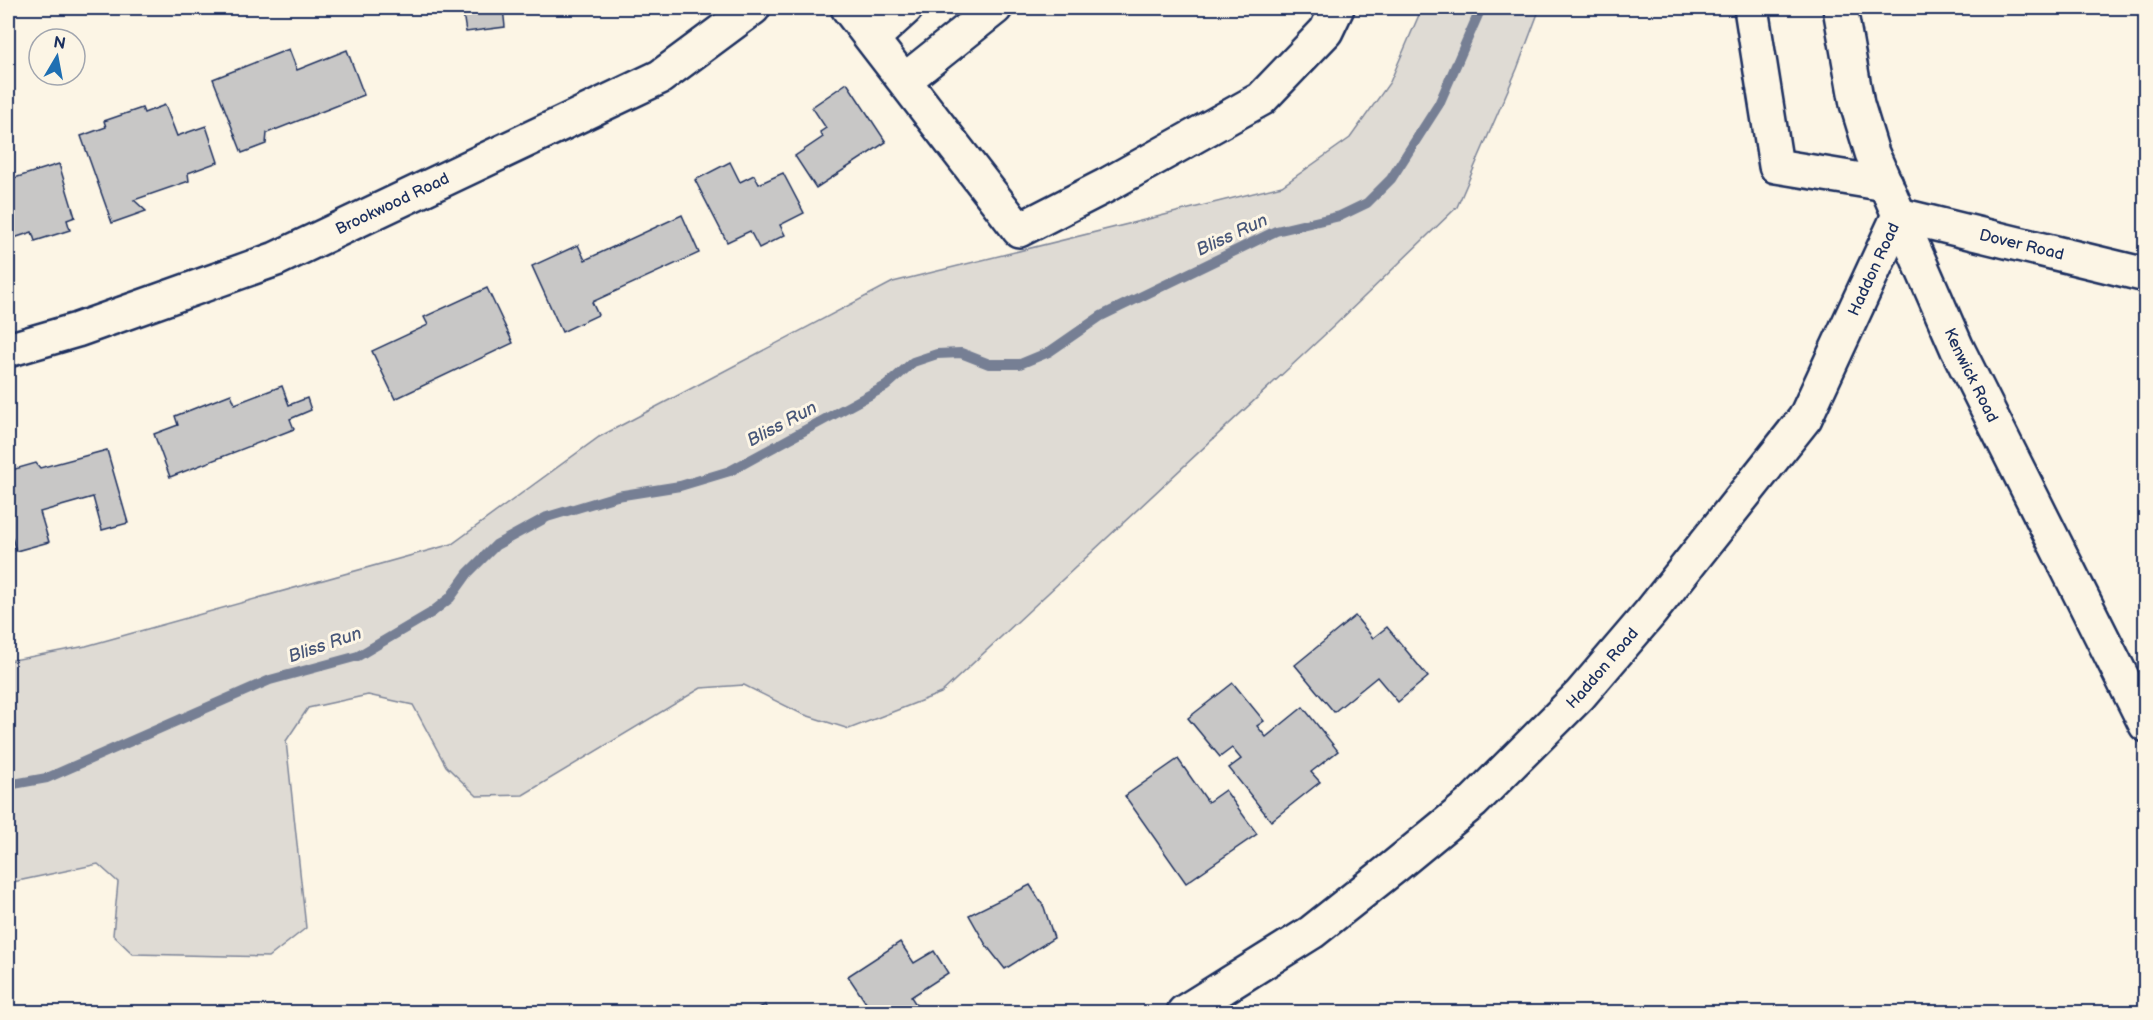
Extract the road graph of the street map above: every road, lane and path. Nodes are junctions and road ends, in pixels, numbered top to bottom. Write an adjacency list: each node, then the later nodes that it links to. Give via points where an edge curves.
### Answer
1 (753, 8): 13 (street, Brookwood Road, via 660,77 276,259 77,330)
2 (848, 8): 8 (street)
3 (906, 8): 8 (street)
4 (995, 8): 9 (street)
5 (1337, 8): 9 (street, via 1326,31 1261,99 1019,230)
6 (1751, 8): 10 (street, via 1776,166)
7 (1840, 8): 10 (street, Kenwick Road, via 1857,104)
8 (873, 38): 9 (street)
9 (905, 80)
10 (1886, 184): 11 (street, Kenwick Road)
11 (1899, 216): 12 (street, Dover Road); 14 (street, Kenwick Road, via 1957,348); 15 (street, Haddon Road, via 1805,418 1580,695 1473,802 1395,867 1312,932)
12 (2145, 274)
13 (8, 350)
14 (2145, 726)
15 (1184, 1012)

